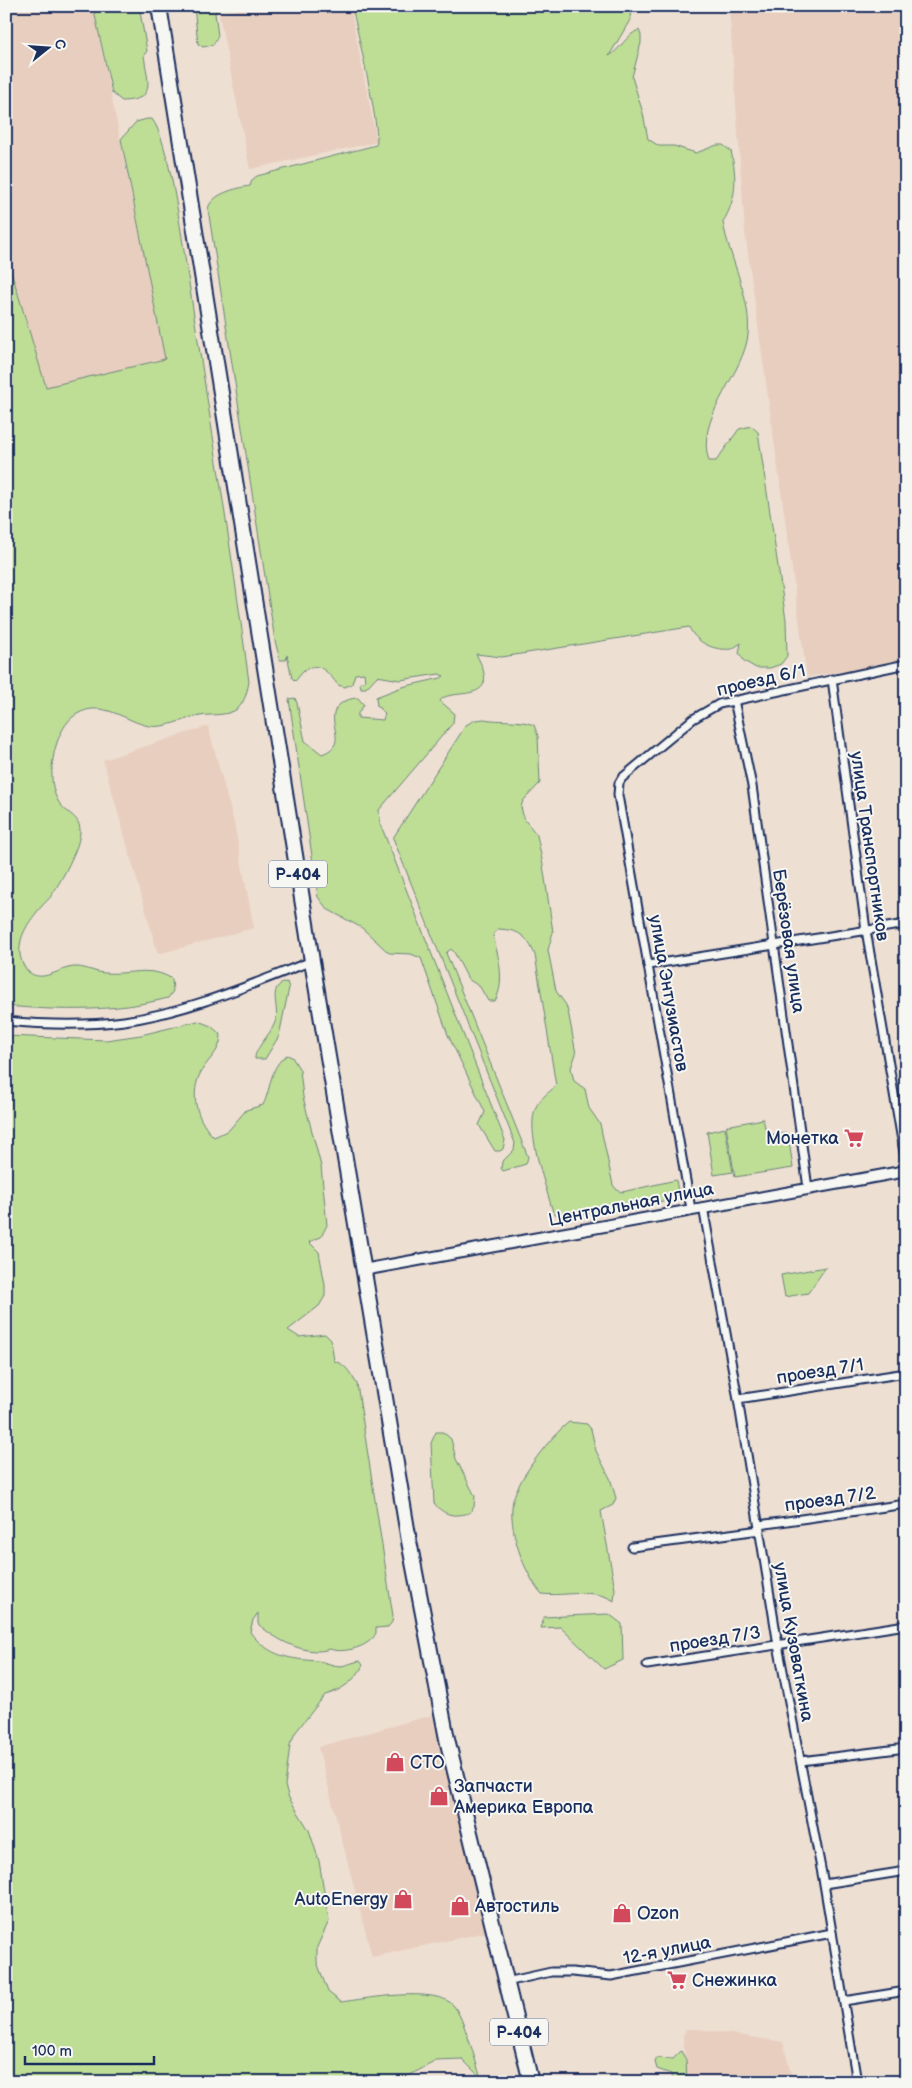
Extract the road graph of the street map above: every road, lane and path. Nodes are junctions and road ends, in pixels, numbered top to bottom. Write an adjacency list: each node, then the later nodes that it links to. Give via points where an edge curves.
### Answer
1 (159, 6): 9 (highway, Р-404)
2 (906, 664): 3 (street, проезд 6/1)
3 (832, 679): 4 (street, проезд 6/1); 7 (street, улица Транспортников)
4 (734, 700): 5 (street, проезд 6/1, via 719,704 693,719); 8 (street, Берёзовая улица, via 752,786)
5 (619, 783): 10 (street, улица Энтузиастов, via 618,795)
6 (906, 924): 7 (street)
7 (866, 930): 8 (street); 12 (street, улица Транспортников)
8 (775, 945): 10 (street); 14 (street, Берёзовая улица)
9 (312, 961): 11 (street, via 199,1001 126,1020 88,1025); 17 (highway, Р-404)
10 (648, 965): 16 (street, улица Энтузиастов)
11 (6, 1021)
12 (906, 1164)
13 (906, 1172): 14 (street, Центральная улица)
14 (808, 1188): 15 (street, Центральная улица)
15 (703, 1207): 16 (street, Центральная улица); 19 (street, улица Кузоваткина)
16 (691, 1209): 17 (street, Центральная улица)
17 (363, 1270): 31 (highway, Р-404, via 437,1692)
18 (906, 1373): 19 (street, проезд 7/1)
19 (738, 1399): 21 (street, улица Кузоваткина)
20 (906, 1504): 21 (street, проезд 7/2)
21 (759, 1527): 22 (street, проезд 7/2); 24 (street, улица Кузоваткина)
22 (632, 1547)
23 (906, 1624): 24 (street, проезд 7/3)
24 (778, 1645): 25 (street, проезд 7/3); 27 (street, улица Кузоваткина)
25 (647, 1665)
26 (906, 1748): 27 (street)
27 (802, 1761): 29 (street, улица Кузоваткина)
28 (906, 1871): 29 (street)
29 (824, 1884): 30 (street, улица Кузоваткина)
30 (832, 1933): 31 (street, 12-я улица, via 611,1976 557,1972); 33 (street, улица Кузоваткина)
31 (506, 1982): 34 (highway, Р-404)
32 (906, 1991): 33 (street)
33 (844, 2001): 35 (street, улица Кузоваткина)
34 (531, 2082)
35 (857, 2082)

